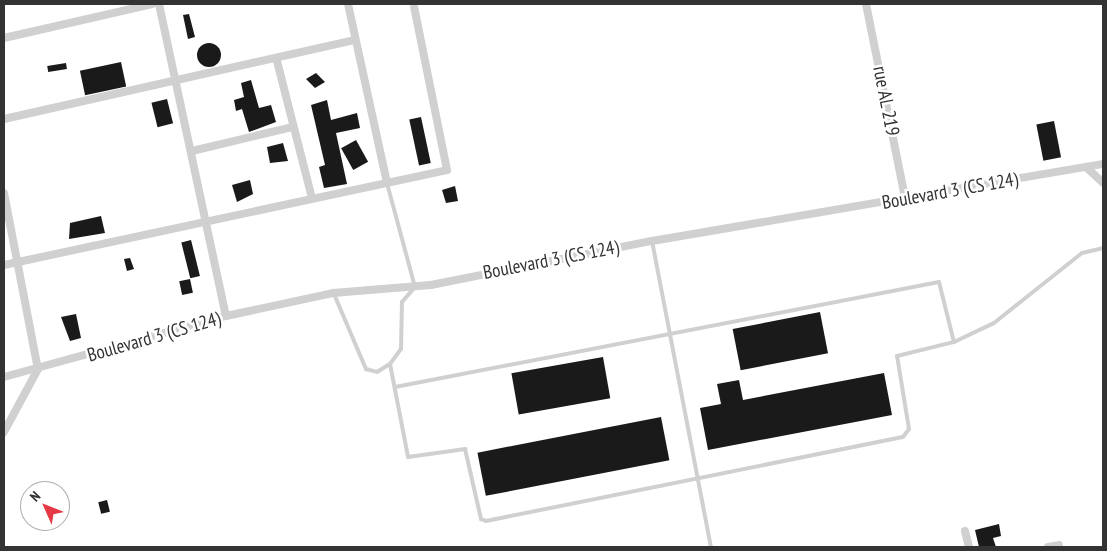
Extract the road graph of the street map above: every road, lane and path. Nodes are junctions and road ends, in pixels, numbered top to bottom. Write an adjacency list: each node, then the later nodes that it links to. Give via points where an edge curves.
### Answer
1 (152, 4): 6 (street)
2 (159, 4): 9 (street)
3 (348, 4): 7 (street)
4 (866, 4): 19 (street, rue AL 219)
5 (414, 7): 15 (street, via 447,170)
6 (4, 38)
7 (356, 40): 8 (street); 15 (street)
8 (276, 61): 9 (street); 11 (street)
9 (177, 83): 10 (street); 12 (street)
10 (4, 119)
11 (294, 127): 12 (street); 18 (street)
12 (192, 150): 20 (street)
13 (1103, 164): 14 (street, Boulevard 3 (CS 124))
14 (1086, 167): 16 (street); 19 (street, Boulevard 3 (CS 124))
15 (387, 183): 18 (street); 25 (lane)
16 (1103, 183)
17 (4, 193): 23 (street)
18 (312, 198): 20 (street)
19 (905, 198): 21 (street, Boulevard 3 (CS 124))
20 (207, 221): 23 (street); 27 (street)
21 (652, 241): 25 (street, Boulevard 3 (CS 124)); 28 (lane)
22 (1103, 248): 29 (lane, via 1082,253 994,323)
23 (19, 262): 24 (street); 31 (street)
24 (4, 265)
25 (415, 287): 26 (street, Boulevard 3 (CS 124)); 30 (lane, via 402,302 401,349)
26 (333, 293): 27 (street, Boulevard 3 (CS 124)); 30 (lane, via 366,369 378,372)
27 (226, 316): 31 (street, Boulevard 3 (CS 124))
28 (670, 333): 29 (lane, via 939,282); 33 (lane); 35 (lane)
29 (954, 342): 35 (lane, via 897,356 909,429 906,435)
30 (390, 364): 33 (lane)
31 (38, 369): 32 (street, Boulevard 3 (CS 124)); 34 (street)
32 (4, 377)
33 (395, 387): 35 (lane, via 408,457 465,449 483,521)
34 (4, 432)
35 (694, 479): 38 (lane)
36 (965, 531): 39 (street)
37 (1059, 545): 40 (street)
38 (711, 547)
39 (968, 547)
40 (1048, 547)

